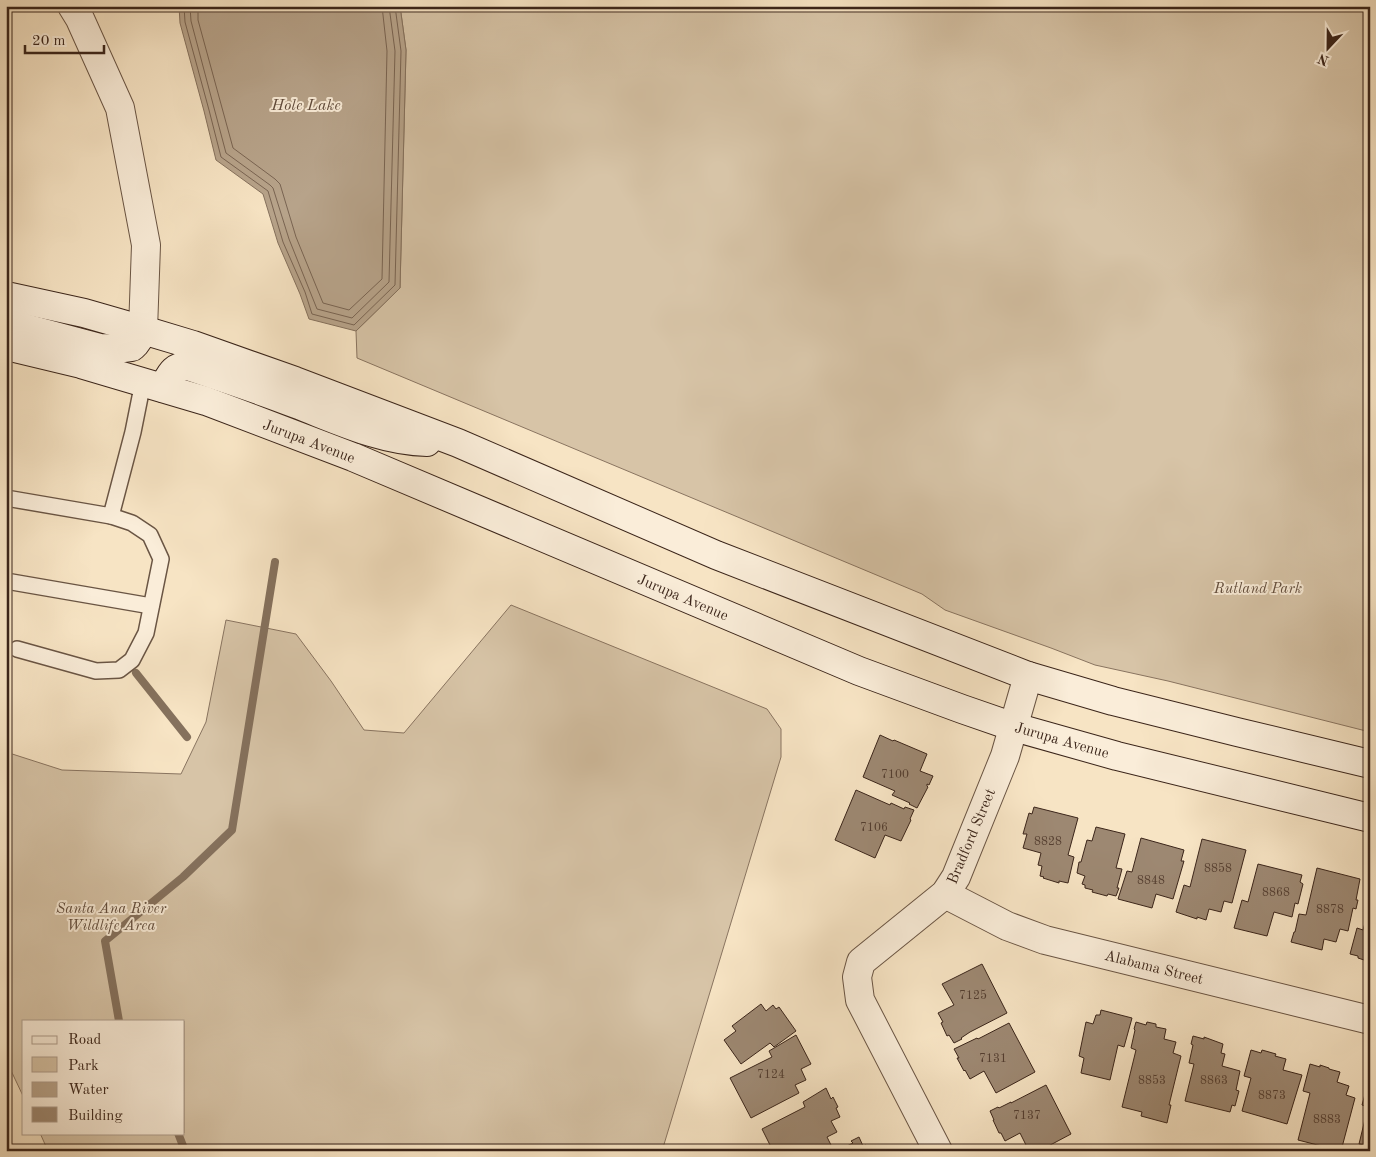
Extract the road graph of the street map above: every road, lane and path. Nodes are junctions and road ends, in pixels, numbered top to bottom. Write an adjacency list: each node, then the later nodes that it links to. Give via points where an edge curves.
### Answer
1 (72, 6): 4 (main road, via 120,108 146,245)
2 (6, 296): 4 (main road)
3 (6, 323): 4 (main road, via 100,348 132,347)
4 (143, 330): 7 (main road, via 295,380)
5 (6, 346): 6 (main road, Jurupa Avenue)
6 (153, 385): 7 (main road, via 174,369 188,366 374,434 413,442); 9 (lane, via 133,432); 14 (main road, Jurupa Avenue, via 206,401 353,457 859,671)
7 (458, 442): 13 (main road, via 716,555)
8 (6, 498): 9 (lane)
9 (111, 516): 11 (lane, via 132,523 150,535 161,559)
10 (6, 581): 11 (lane)
11 (151, 606): 12 (lane, via 146,633 132,660 119,670 96,671)
12 (17, 649)
13 (1028, 676): 14 (main road, Bradford Street); 15 (main road, via 1113,701)
14 (1014, 726): 16 (main road, Jurupa Avenue, via 1118,756); 17 (main road, Bradford Street, via 956,877)
15 (1370, 764)
16 (1370, 818)
17 (945, 894): 18 (main road, Alabama Street, via 1007,926 1045,940); 19 (main road, Bradford Street, via 861,962 857,978 860,1000)
18 (1370, 1020)
19 (938, 1151)

